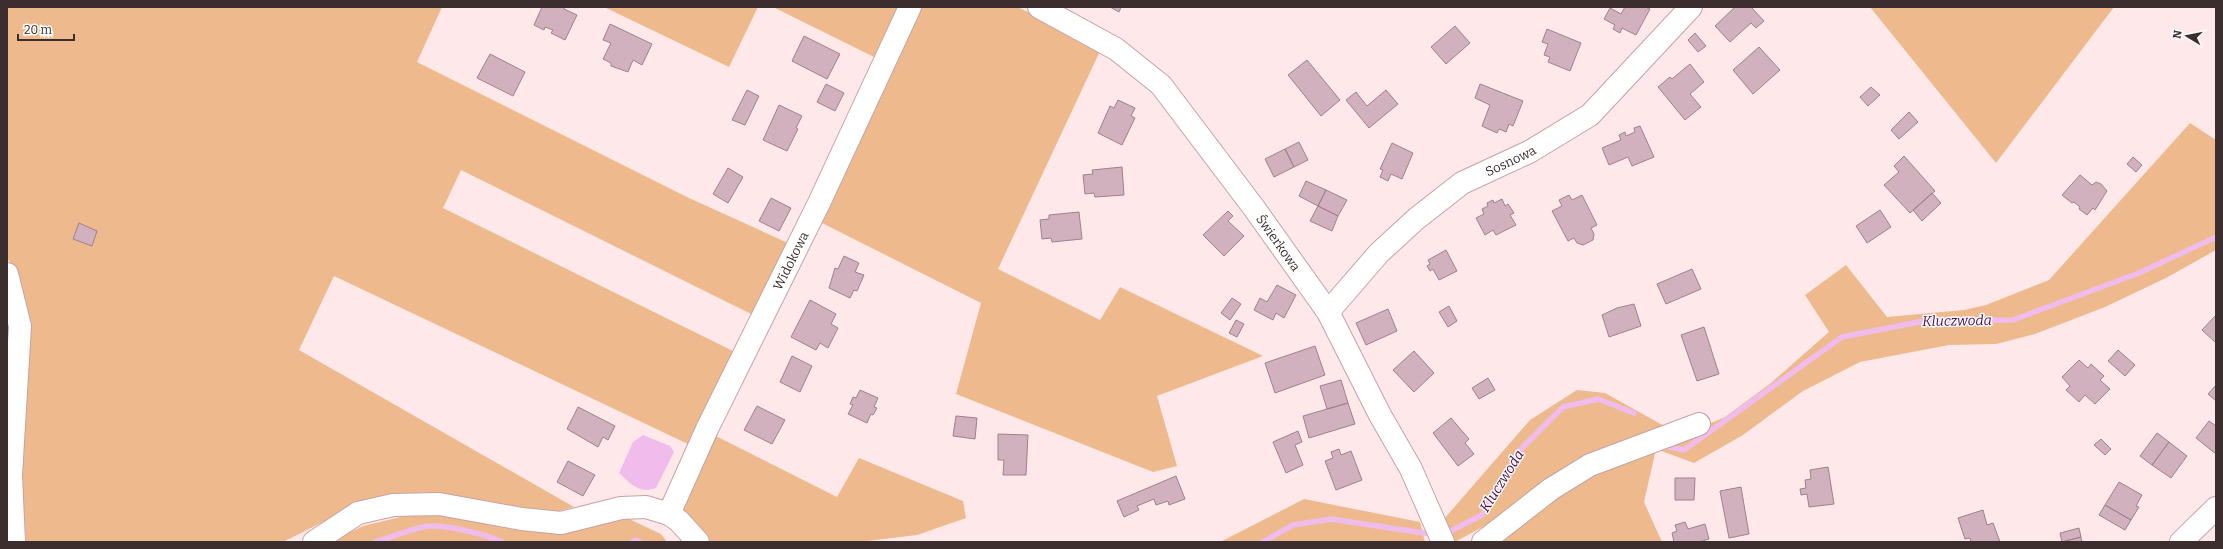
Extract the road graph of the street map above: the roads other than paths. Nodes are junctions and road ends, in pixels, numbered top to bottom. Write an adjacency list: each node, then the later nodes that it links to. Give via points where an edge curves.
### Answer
1 (910, 7): 8 (street, Widokowa, via 819,203 707,429)
2 (1039, 7): 5 (street, Świerkowa, via 1116,49 1161,85 1254,208)
3 (1691, 7): 5 (street, Sosnowa, via 1590,115 1529,152 1462,184 1416,219 1379,253)
4 (7, 274): 9 (street, via 20,326 11,475)
5 (1328, 312): 12 (street, Świerkowa, via 1410,469)
6 (1699, 424): 13 (street, via 1590,465 1551,489)
7 (2216, 508): 14 (street)
8 (669, 514): 10 (street, via 646,507 621,508 561,523 522,519 439,504 393,505 358,513); 11 (street)
9 (14, 542)
10 (314, 542)
11 (698, 542)
12 (1443, 542)
13 (1483, 542)
14 (2181, 542)

